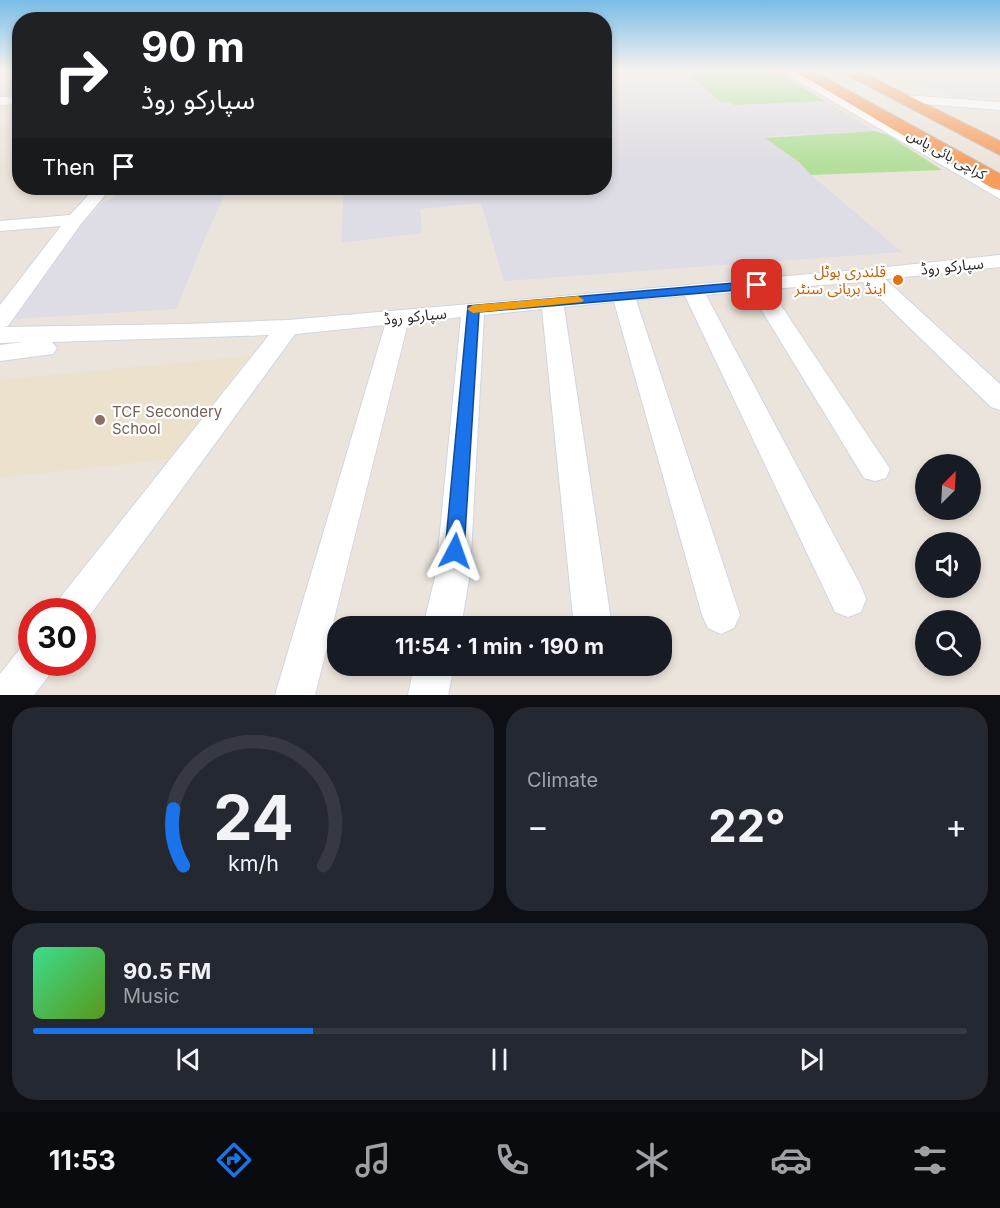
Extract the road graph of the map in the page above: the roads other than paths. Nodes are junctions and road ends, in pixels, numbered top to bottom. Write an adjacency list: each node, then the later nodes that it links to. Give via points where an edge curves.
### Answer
1 (840, 102): 12 (street)
2 (867, 102): 11 (highway, کراچی بائی پاس)
3 (872, 102): 10 (highway, کراچی بائی پاس)
4 (881, 102): 9 (highway)
5 (910, 102): 8 (highway)
6 (951, 102): 7 (street)
7 (1000, 106)
8 (1000, 149)
9 (1000, 158)
10 (1000, 173)
11 (1000, 183)
12 (1000, 194)
13 (97, 195): 14 (street)
14 (75, 220): 15 (street); 24 (street)
15 (0, 226)
16 (1000, 261): 17 (street, سپارکو روڈ)
17 (867, 275): 18 (street, سپارکو روڈ); 29 (street)
18 (757, 285): 19 (street, سپارکو روڈ); 30 (street)
19 (693, 291): 20 (street, سپارکو روڈ); 32 (street)
20 (623, 295): 21 (street, سپارکو روڈ); 33 (street)
21 (552, 302): 22 (street, سپارکو روڈ); 35 (street)
22 (473, 309): 23 (street, سپارکو روڈ); 34 (street, via 453,573)
23 (398, 318): 25 (street, سپارکو روڈ); 37 (street)
24 (0, 321)
25 (288, 327): 26 (street, سپارکو روڈ); 31 (street)
26 (187, 332): 27 (street, سپارکو روڈ); 28 (street, سپارکو روڈ)
27 (0, 335)
28 (0, 353)
29 (1000, 400)
30 (875, 469)
31 (83, 598)
32 (848, 599)
33 (721, 615)
34 (444, 616)
35 (592, 616)
36 (432, 676): 38 (street)
37 (295, 695)
38 (428, 695)

